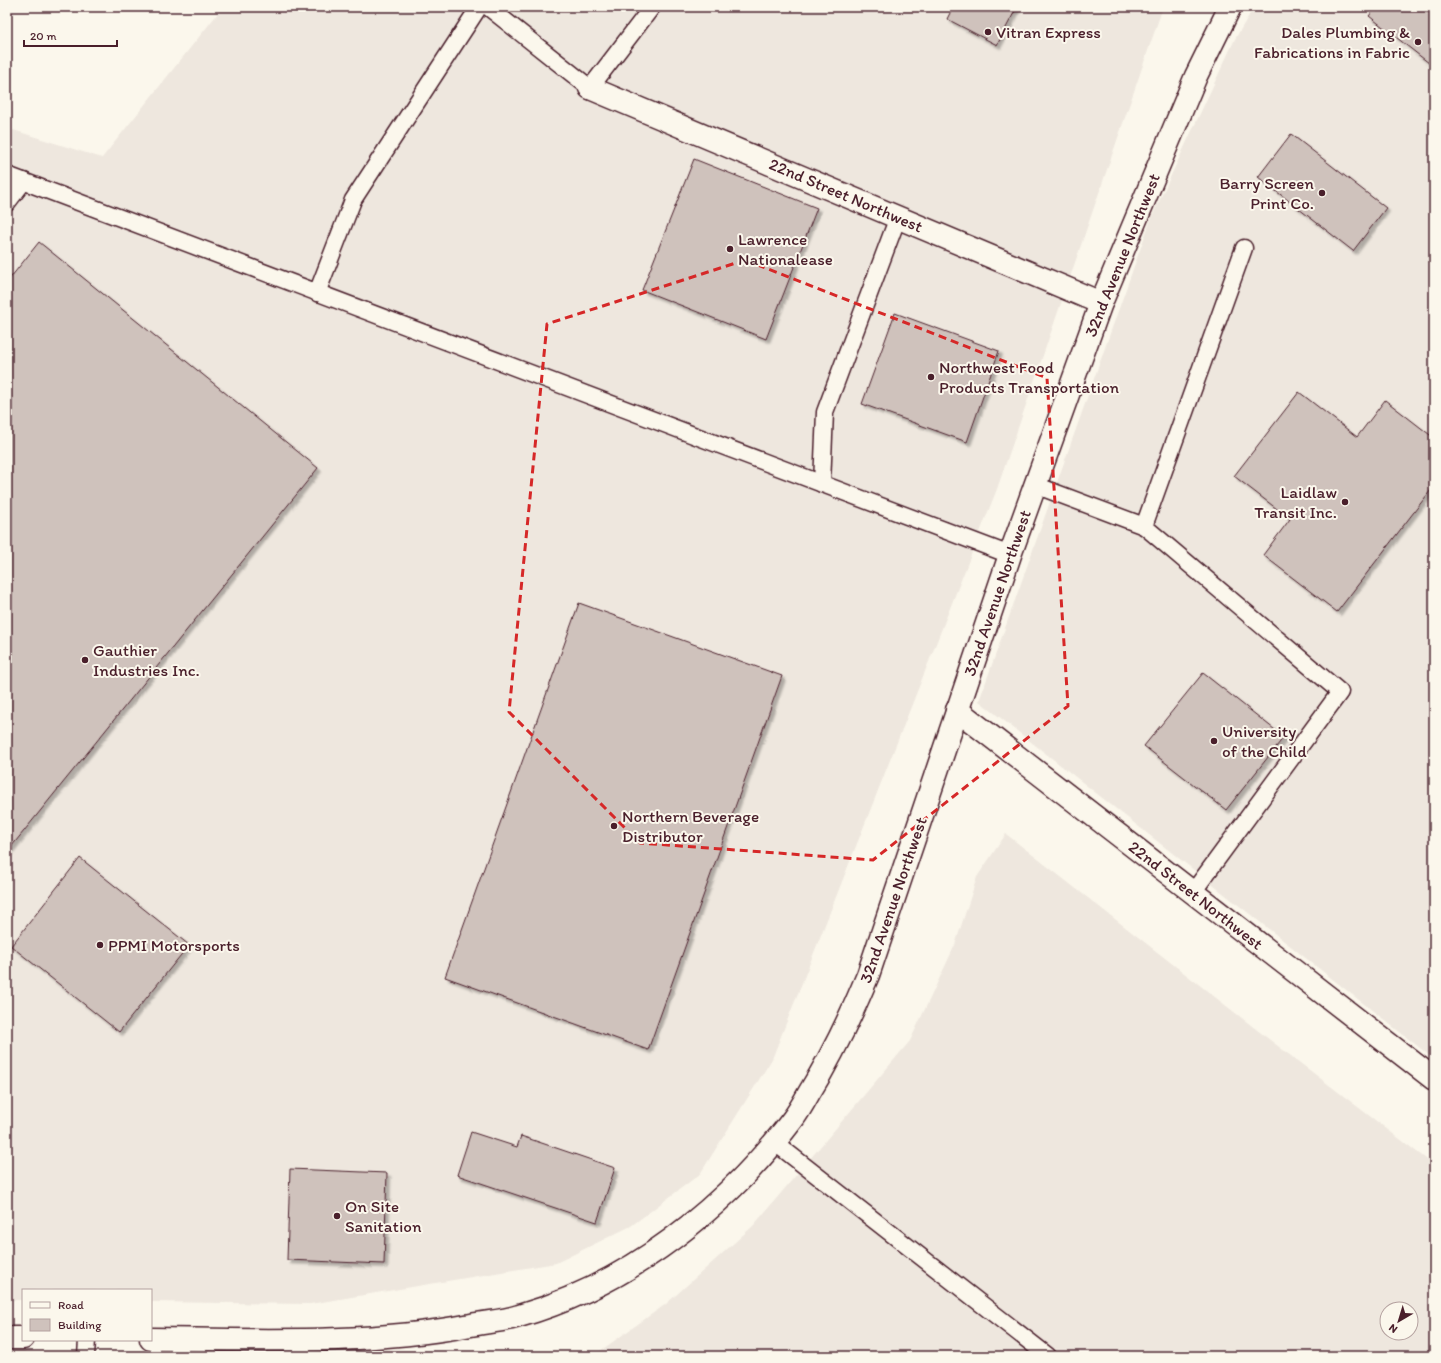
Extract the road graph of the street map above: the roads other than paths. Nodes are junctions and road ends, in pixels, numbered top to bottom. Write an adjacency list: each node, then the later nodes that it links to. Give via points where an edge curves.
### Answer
1 (479, 7): 11 (lane, via 353,200)
2 (488, 7): 5 (lane)
3 (652, 7): 5 (lane)
4 (1230, 7): 12 (street, 32nd Avenue Northwest, via 1196,76)
5 (590, 88): 9 (street, 22nd Street Northwest)
6 (7, 175): 7 (lane)
7 (24, 182): 8 (lane); 11 (lane)
8 (7, 203)
9 (898, 217): 12 (street, 22nd Street Northwest); 13 (lane, via 825,412)
10 (1244, 248): 15 (lane)
11 (317, 293): 13 (lane)
12 (1101, 303): 14 (street, 32nd Avenue Northwest)
13 (822, 484): 16 (lane)
14 (1035, 485): 15 (lane); 16 (street, 32nd Avenue Northwest)
15 (1144, 526): 18 (lane, via 1340,692)
16 (1010, 555): 17 (street, 32nd Avenue Northwest)
17 (957, 710): 18 (street, 22nd Street Northwest); 20 (street, 32nd Avenue Northwest, via 868,975 822,1073 793,1119)
18 (1193, 892): 19 (street, 22nd Street Northwest)
19 (1434, 1079)
20 (774, 1142): 23 (street, 32nd Avenue Northwest, via 718,1202 664,1246 619,1275 569,1299 518,1317 411,1334 348,1338 300,1341); 26 (lane)
21 (7, 1338): 22 (street)
22 (22, 1338)
23 (152, 1340)
24 (87, 1341): 25 (lane)
25 (86, 1356)
26 (1048, 1356)

